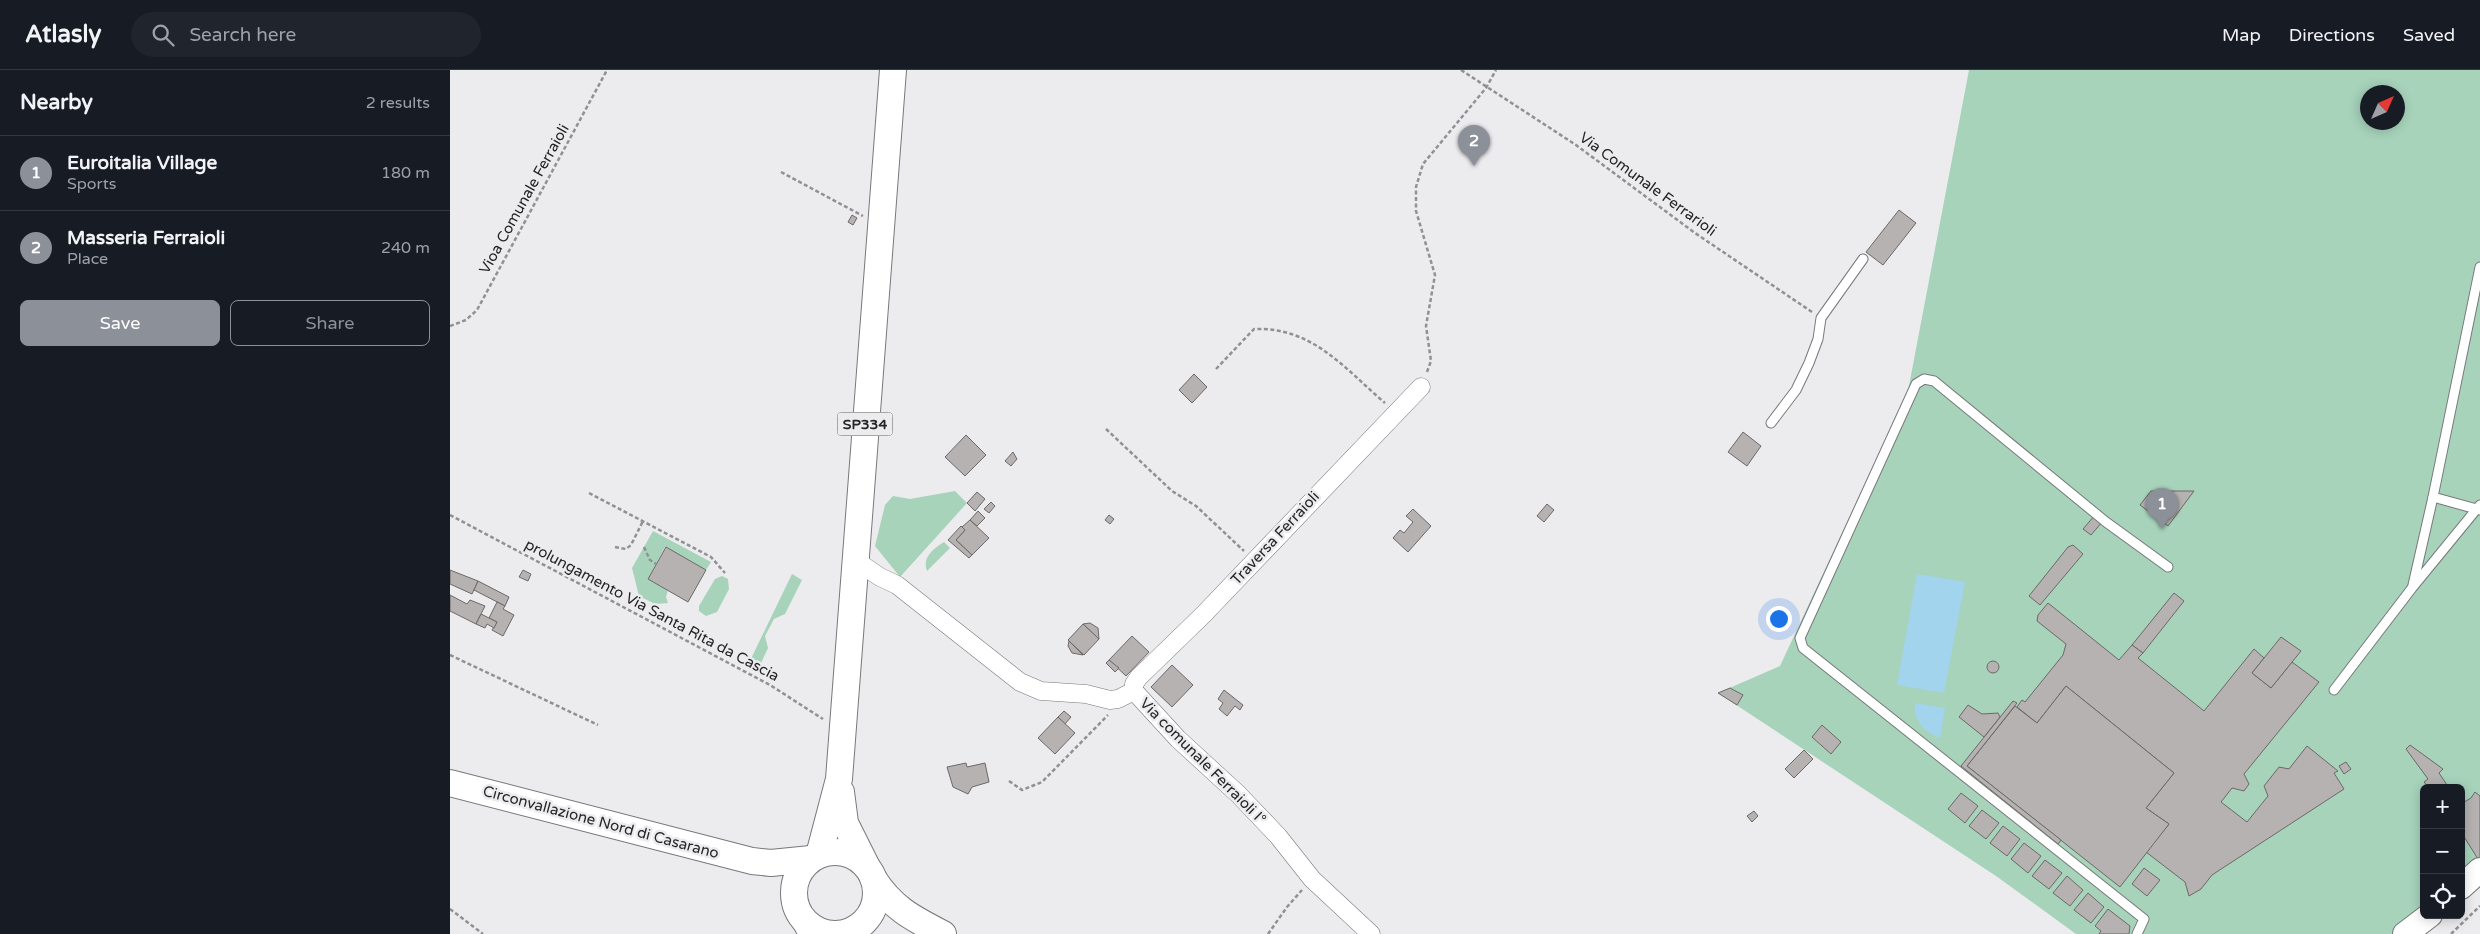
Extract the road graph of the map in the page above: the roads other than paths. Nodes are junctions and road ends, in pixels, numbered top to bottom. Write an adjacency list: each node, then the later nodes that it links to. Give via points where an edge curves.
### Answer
1 (893, 70): 8 (main road, SP334)
2 (1863, 259): 5 (lane, via 1821,318 1818,339 1809,363 1796,390)
3 (2480, 267): 6 (lane)
4 (1421, 387): 12 (street, Traversa Ferraioli, via 1203,615 1139,677)
5 (1771, 423)
6 (2433, 497): 7 (lane); 10 (lane)
7 (2479, 507): 10 (lane)
8 (855, 560): 12 (street, Via comunale Ferraioli I°, via 897,585 1026,685 1041,691 1118,699); 13 (main road, SP334)
9 (2168, 567): 26 (lane, via 2106,522 1934,381 1924,379 1916,384 1800,638 1803,648 2144,919)
10 (2412, 588): 11 (lane)
11 (2334, 690)
12 (1134, 691): 25 (street, Via comunale Ferraioli I°, via 1278,836 1312,879)
13 (839, 779): 15 (main road); 18 (main road, via 845,823)
14 (450, 782): 16 (main road, Circonvallazione Nord di Casarano)
15 (815, 857): 16 (main road, via 792,862); 18 (main road, via 835,852 850,855); 21 (main road, via 798,876 794,886)
16 (752, 861): 21 (main road, via 783,888)
17 (2480, 870): 19 (street)
18 (870, 874): 20 (main road, via 884,896); 23 (main road, via 875,886 874,904)
19 (2465, 883)
20 (912, 918): 23 (main road, via 885,913); 24 (main road)
21 (803, 919): 23 (main road, via 828,933)
22 (2425, 919): 27 (street)
23 (858, 927)
24 (943, 934)
25 (1371, 934)
26 (2136, 934)
27 (2405, 934)

